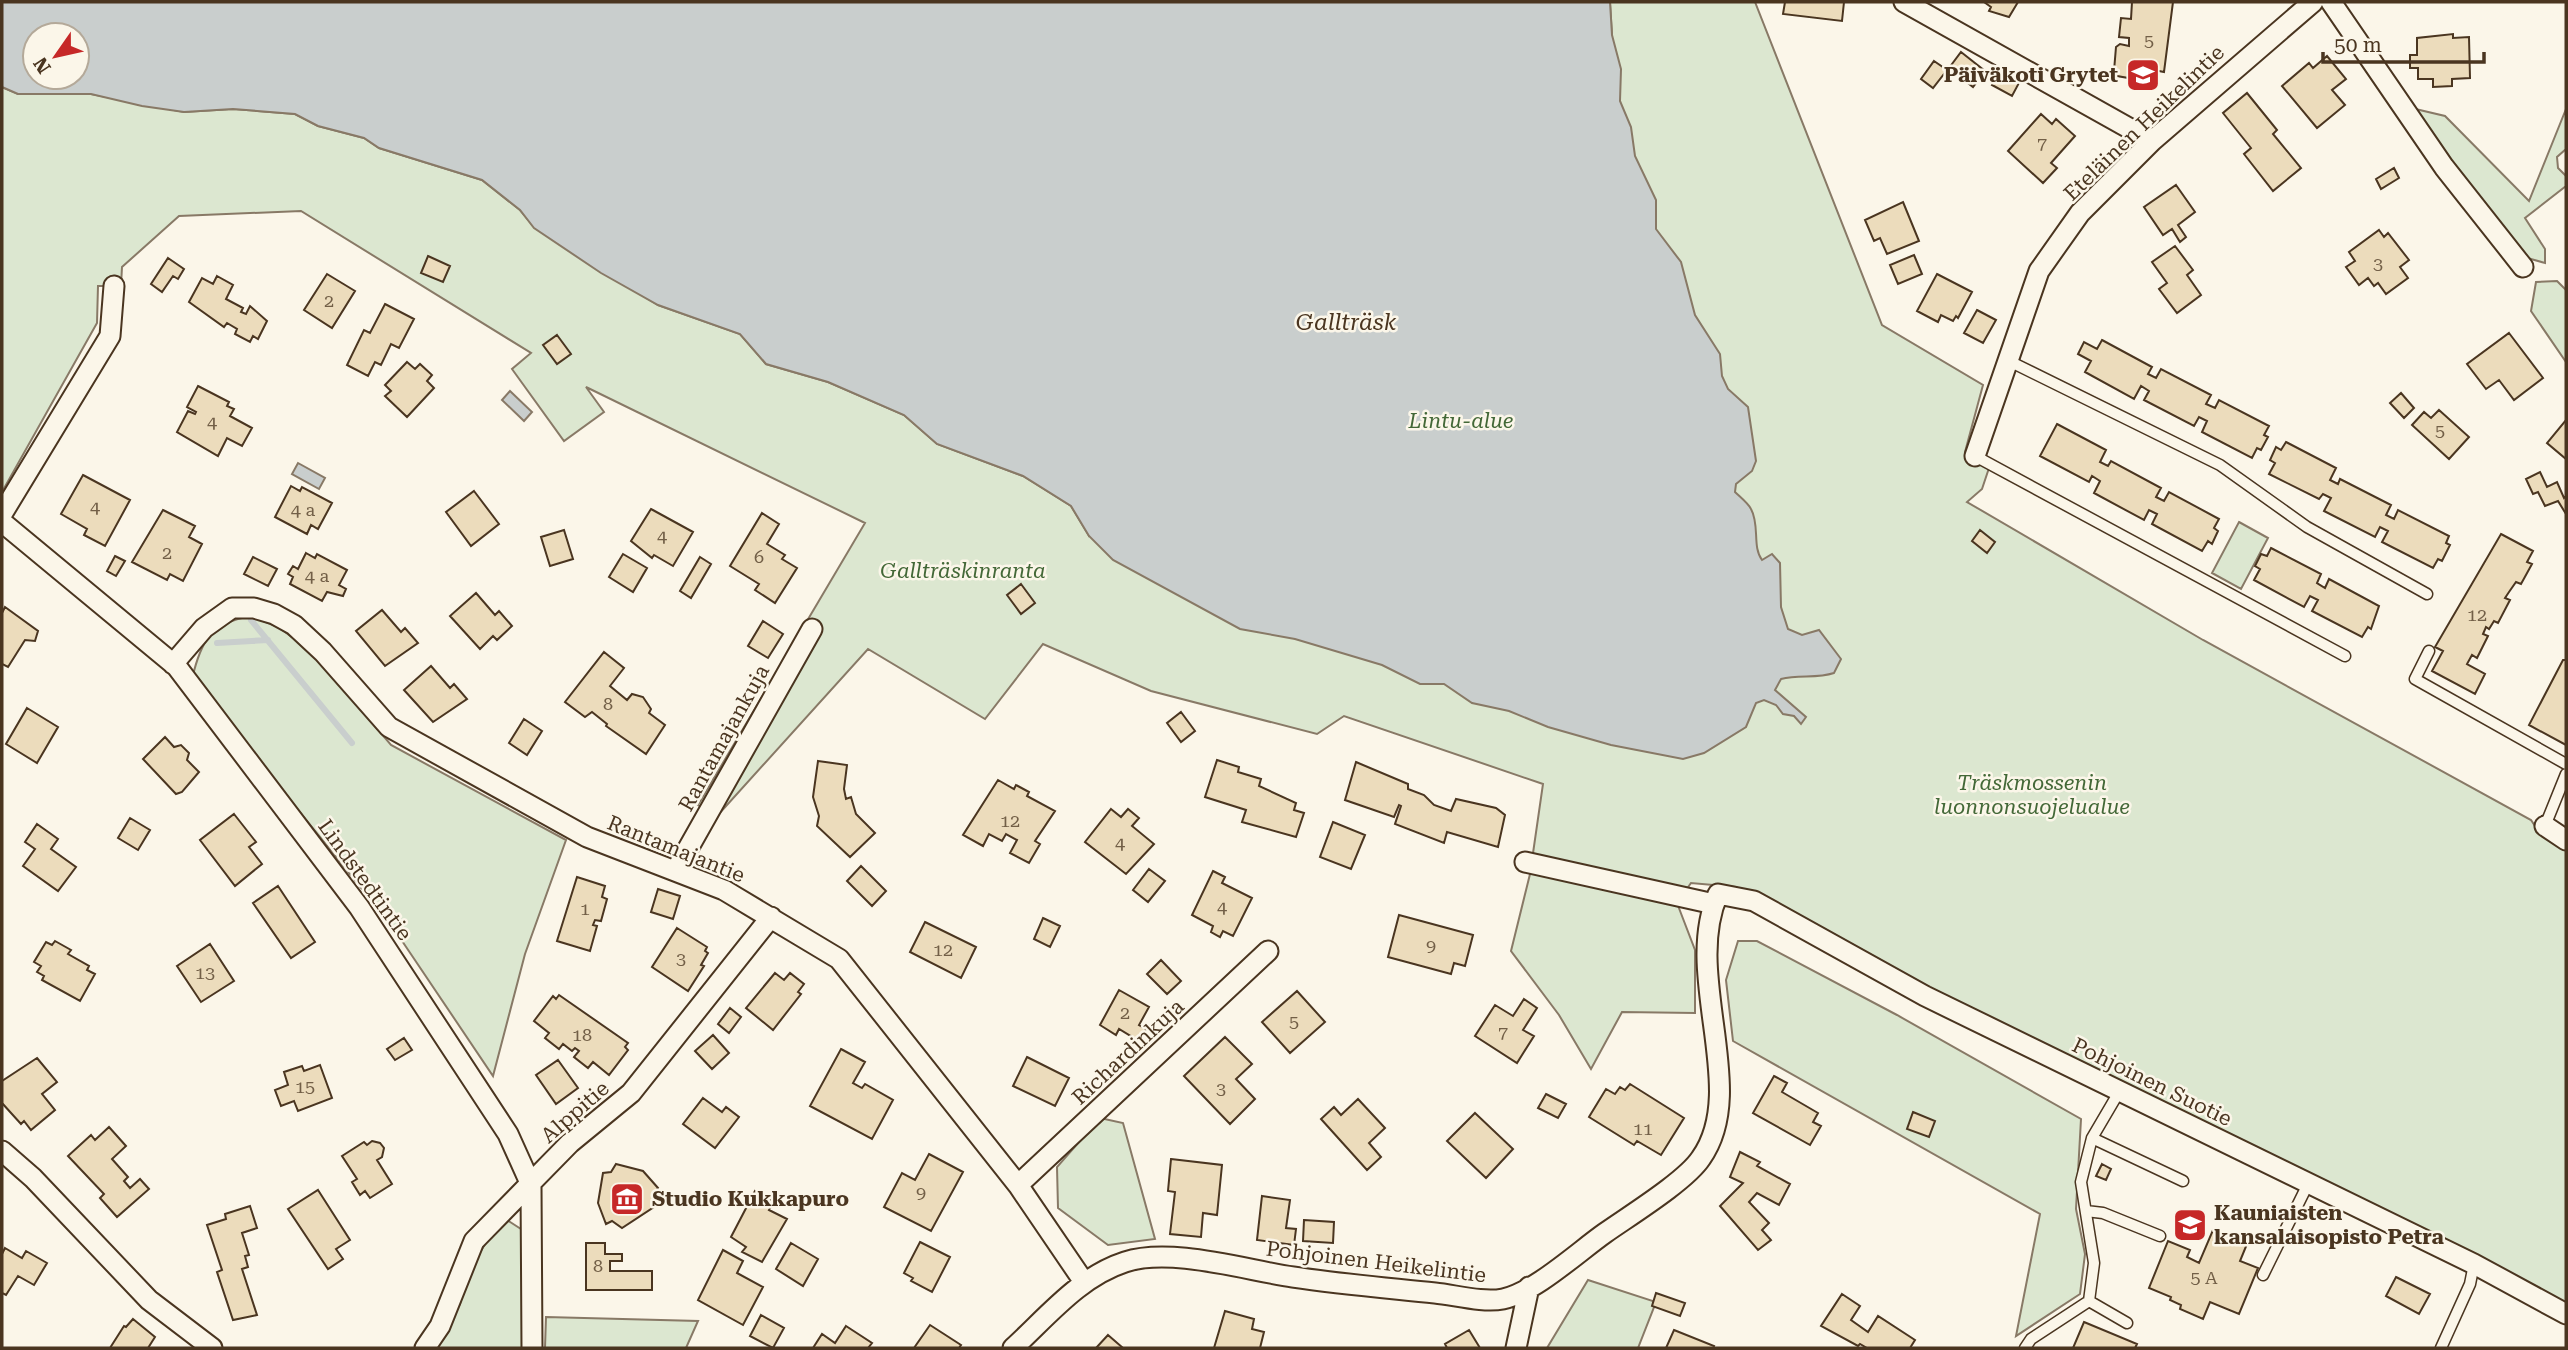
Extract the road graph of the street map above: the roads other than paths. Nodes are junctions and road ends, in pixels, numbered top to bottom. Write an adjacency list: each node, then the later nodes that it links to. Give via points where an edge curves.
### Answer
1 (1904, 2): 4 (street)
2 (2313, 2): 4 (street, Eteläinen Heikelintie)
3 (2331, 2): 5 (street, via 2444,167)
4 (2152, 141): 7 (street, Eteläinen Heikelintie, via 2080,213 2039,271)
5 (2523, 267)
6 (114, 286): 9 (street, via 110,336)
7 (2009, 361): 8 (street, Eteläinen Heikelintie); 11 (lane, via 2220,465 2307,527)
8 (1975, 457): 14 (lane)
9 (2, 514)
10 (2, 522): 15 (street, Lindstedtintie)
11 (2427, 594)
12 (812, 629): 21 (street, Rantamajankuja)
13 (2429, 651): 16 (lane, via 2415,678)
14 (2345, 656)
15 (173, 663): 21 (street, Rantamajantie, via 204,628 232,608 274,614 323,652 389,727 587,837); 30 (street, Lindstedtintie, via 359,906 508,1134)
16 (2566, 764)
17 (2566, 775): 18 (lane)
18 (2545, 826): 19 (street)
19 (2566, 840)
20 (1525, 862): 22 (street)
21 (676, 870): 23 (street, Rantamajantie)
22 (1716, 899): 25 (street, Pohjoinen Suotie, via 1755,901 1925,996); 37 (street, Pohjoinen Heikelintie, via 1706,971 1719,1074 1717,1127 1701,1160)
23 (771, 917): 30 (street, Alppitie, via 631,1093 570,1143); 31 (street, Rantamajantie, via 846,967)
24 (1268, 951): 31 (street, Richardinkuja)
25 (2119, 1092): 26 (lane); 29 (street, Pohjoinen Suotie)
26 (2092, 1138): 28 (lane); 32 (lane, via 2081,1182)
27 (2, 1151): 41 (street, via 149,1300)
28 (2183, 1181)
29 (2309, 1182): 34 (street, Pohjoinen Suotie); 35 (lane)
30 (531, 1185): 42 (street, Alppitie, via 474,1241 440,1326); 43 (street, Lindstedtintie)
31 (1018, 1185): 36 (street, Rantamajantie)
32 (2086, 1211): 33 (lane, via 2103,1213); 38 (lane, via 2094,1262)
33 (2160, 1236)
34 (2474, 1264): 39 (street, Pohjoinen Suotie); 47 (lane, via 2470,1284)
35 (2263, 1275)
36 (1084, 1282): 37 (street, Pohjoinen Heikelintie, via 1128,1261 1172,1258 1295,1278 1472,1297 1503,1299); 44 (street, Pohjoinen Heikelintie)
37 (1529, 1287): 45 (street)
38 (2089, 1301): 40 (lane); 46 (lane, via 2031,1339)
39 (2566, 1314)
40 (2127, 1323)
41 (212, 1348)
42 (425, 1348)
43 (531, 1348)
44 (1013, 1348)
45 (1516, 1348)
46 (2025, 1348)
47 (2441, 1348)

